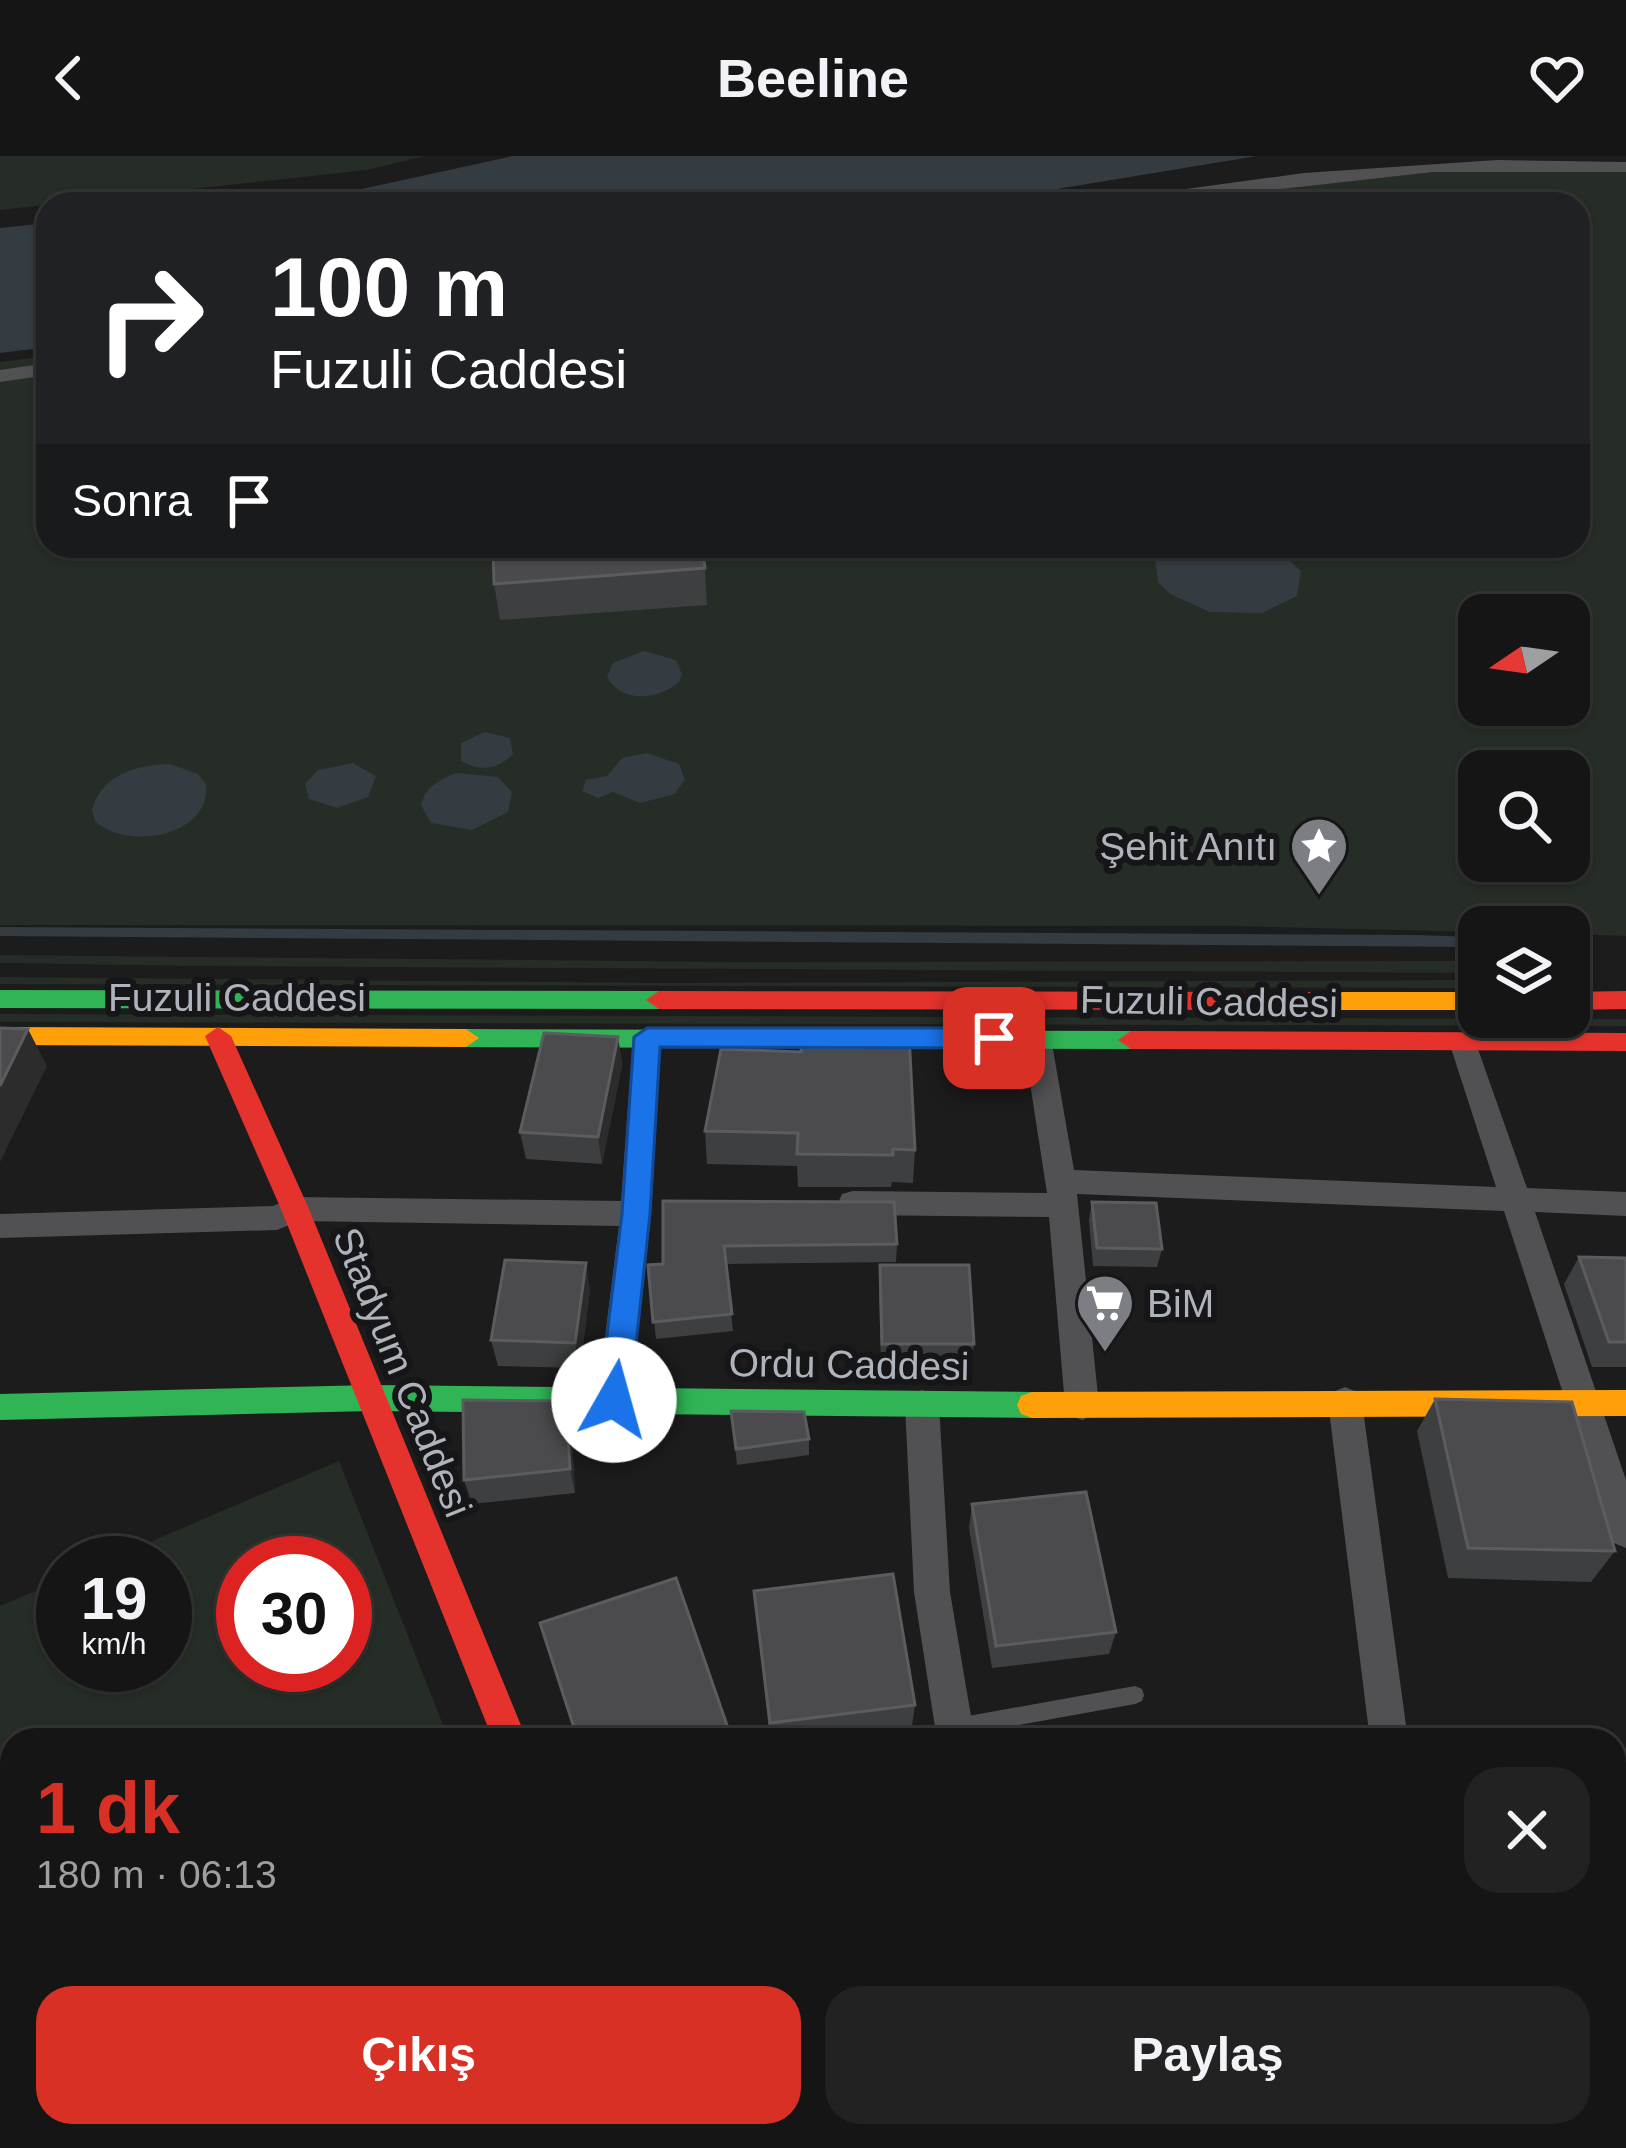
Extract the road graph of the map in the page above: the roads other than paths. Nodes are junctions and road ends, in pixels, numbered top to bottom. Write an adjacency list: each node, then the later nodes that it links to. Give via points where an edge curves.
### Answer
1 (1626, 167): 2 (street, via 1417,164)
2 (1190, 192)
3 (36, 371): 4 (street)
4 (0, 376)
5 (0, 999): 7 (main road, Fuzuli Caddesi)
6 (1626, 1000): 8 (main road)
7 (1458, 1001)
8 (1590, 1001)
9 (0, 1036): 10 (main road, Fuzuli Caddesi)
10 (218, 1036): 11 (main road, Fuzuli Caddesi); 20 (main road, Stadyum Caddesi)
11 (647, 1037): 12 (main road, Fuzuli Caddesi); 19 (street)
12 (1037, 1038): 13 (main road, Fuzuli Caddesi); 15 (street)
13 (1462, 1042): 14 (main road, Fuzuli Caddesi); 16 (street)
14 (1626, 1042)
15 (1062, 1193): 16 (street); 17 (street); 28 (street)
16 (1514, 1201): 18 (street); 25 (street)
17 (826, 1203)
18 (1626, 1204)
19 (644, 1206): 20 (street); 23 (street)
20 (295, 1209): 21 (street, via 277,1218); 22 (main road, Stadyum Caddesi)
21 (0, 1226)
22 (372, 1398): 23 (main road, Ordu Caddesi); 29 (main road, Ordu Caddesi); 32 (main road, Stadyum Caddesi)
23 (614, 1400): 27 (main road, Ordu Caddesi)
24 (1345, 1402): 25 (main road, Ordu Caddesi); 28 (main road, Ordu Caddesi); 35 (street)
25 (1585, 1402): 26 (main road, Ordu Caddesi); 30 (street)
26 (1626, 1403)
27 (922, 1405): 28 (main road, Ordu Caddesi); 33 (street, via 932,1592)
28 (1082, 1405)
29 (0, 1407)
30 (1626, 1532)
31 (1136, 1695): 34 (lane)
32 (505, 1728)
33 (954, 1728)
34 (983, 1728)
35 (1387, 1728)

